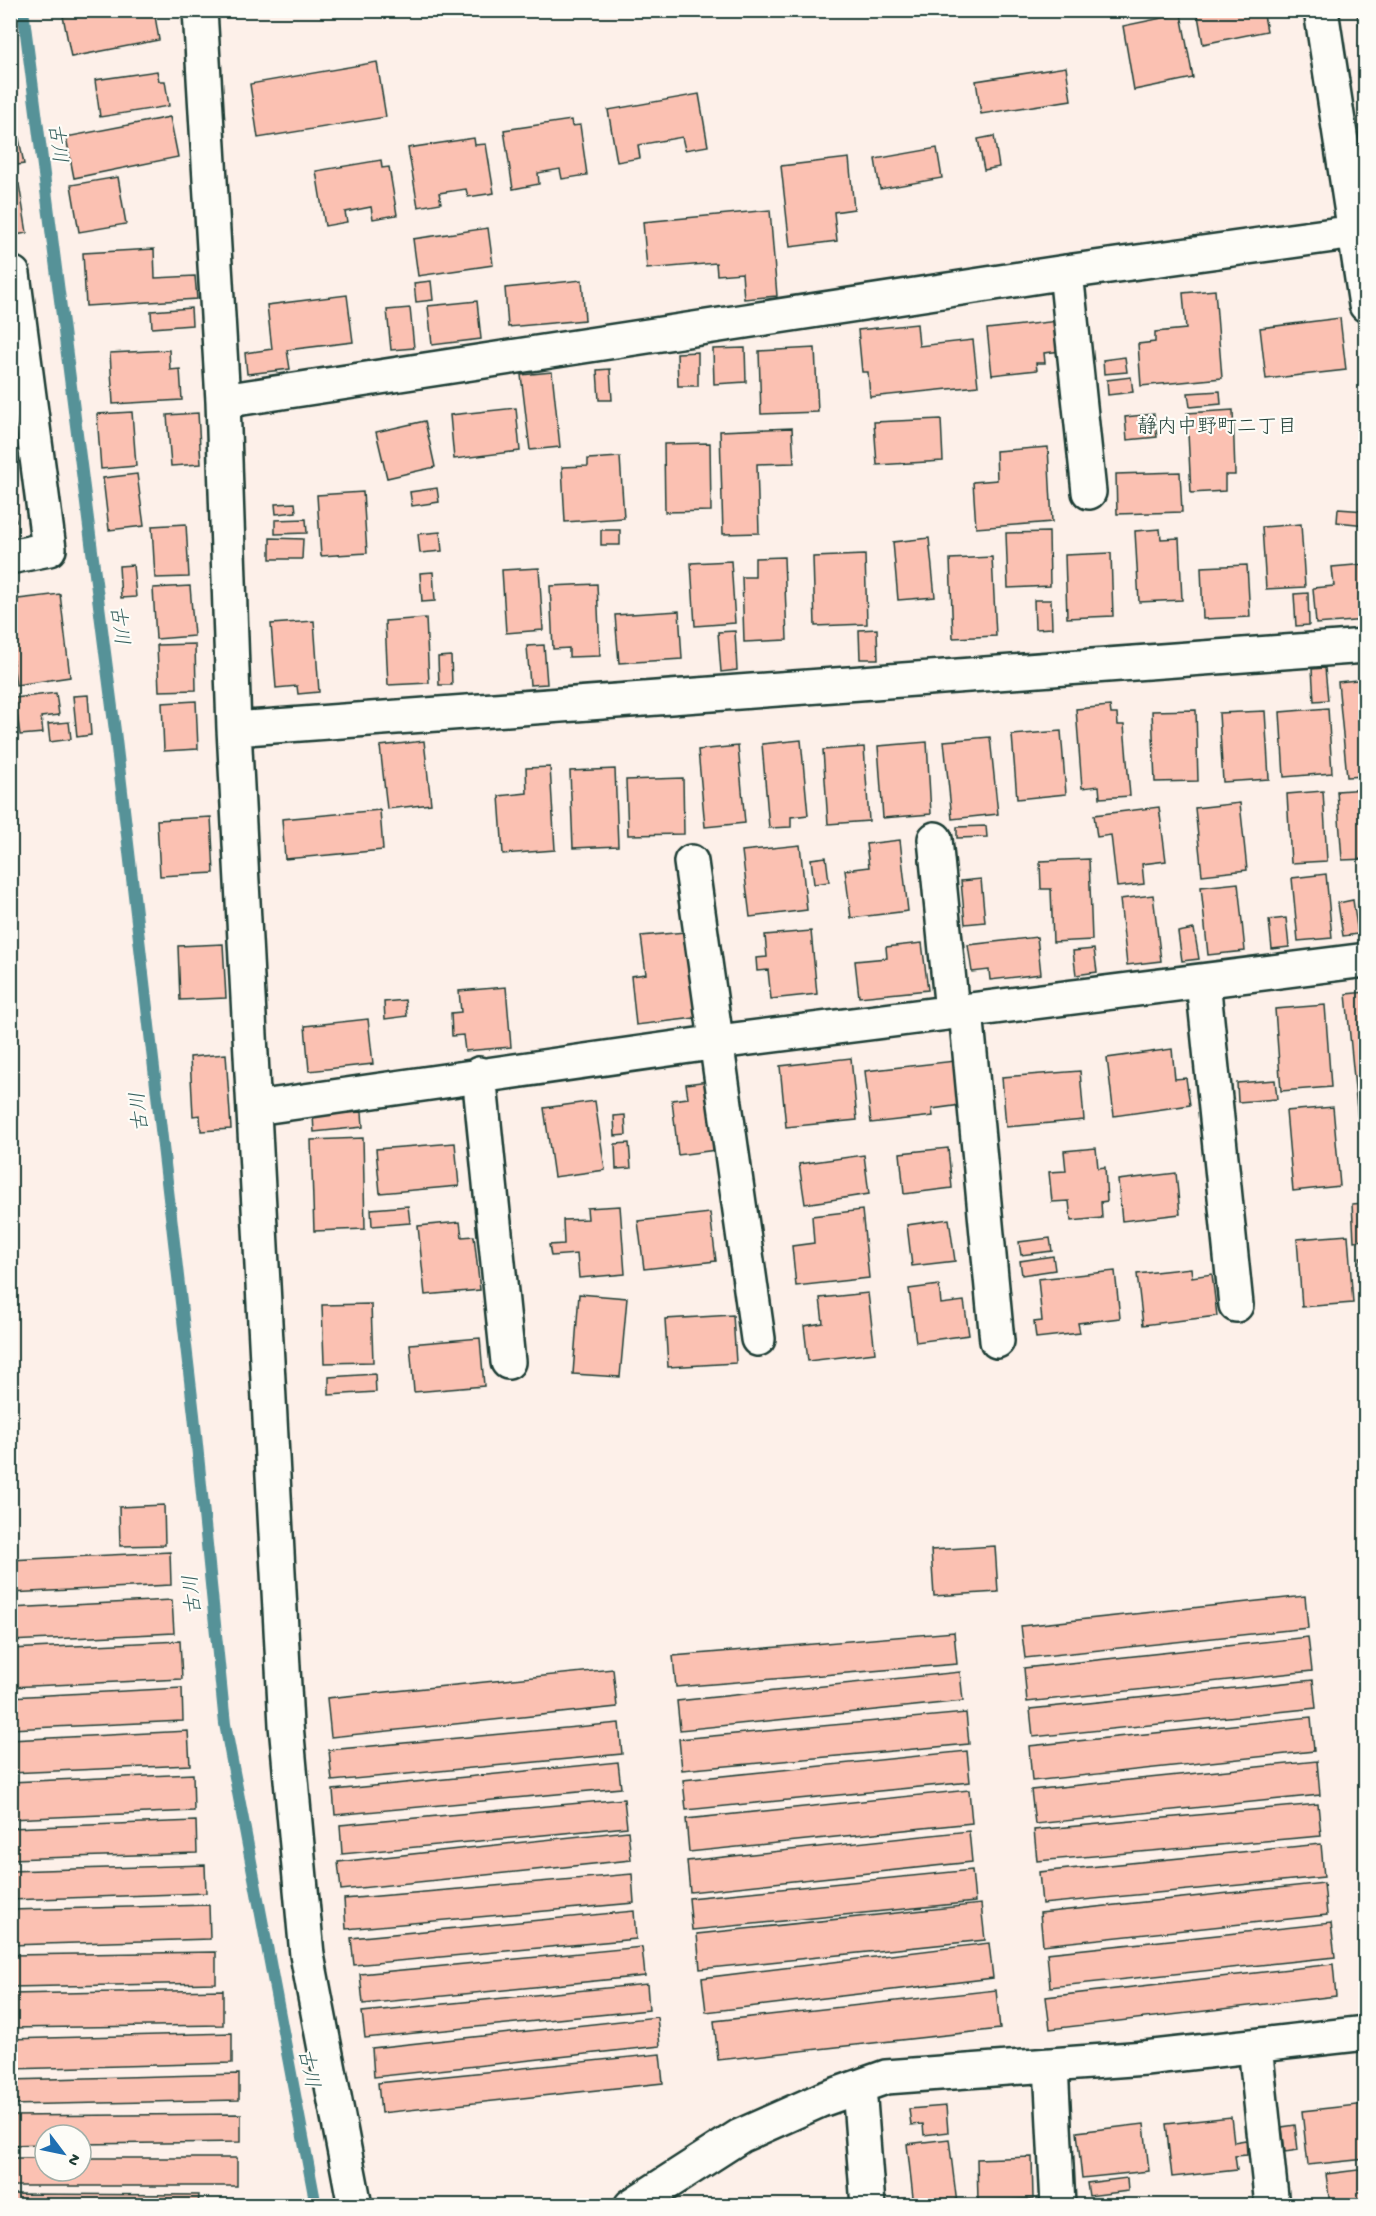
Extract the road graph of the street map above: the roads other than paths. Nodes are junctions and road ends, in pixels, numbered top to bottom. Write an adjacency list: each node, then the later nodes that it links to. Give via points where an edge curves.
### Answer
1 (200, 10): 8 (street)
2 (1321, 10): 3 (street)
3 (1358, 199): 4 (street)
4 (1355, 232): 5 (street); 7 (street)
5 (1066, 272): 8 (street); 9 (street)
6 (10, 274): 10 (street, via 49,549)
7 (1365, 305)
8 (223, 401): 12 (street)
9 (1089, 492)
10 (10, 557)
11 (1365, 646): 12 (street)
12 (234, 729): 20 (street)
13 (934, 839): 17 (street)
14 (691, 862): 18 (street)
15 (1365, 960): 16 (street)
16 (1203, 981): 17 (street); 21 (street)
17 (959, 1012): 18 (street); 23 (street)
18 (718, 1042): 19 (street); 22 (street)
19 (480, 1074): 20 (street); 24 (street)
20 (255, 1108): 29 (street, via 286,1725 307,1954)
21 (1236, 1305)
22 (758, 1339)
23 (997, 1341)
24 (508, 1362)
25 (1365, 2033): 26 (street)
26 (1255, 2046): 27 (street); 33 (street)
27 (1051, 2065): 28 (street, via 886,2077); 32 (street)
28 (859, 2088): 30 (street, via 821,2100 740,2136); 31 (street)
29 (355, 2205)
30 (630, 2205)
31 (868, 2205)
32 (1058, 2205)
33 (1272, 2205)

